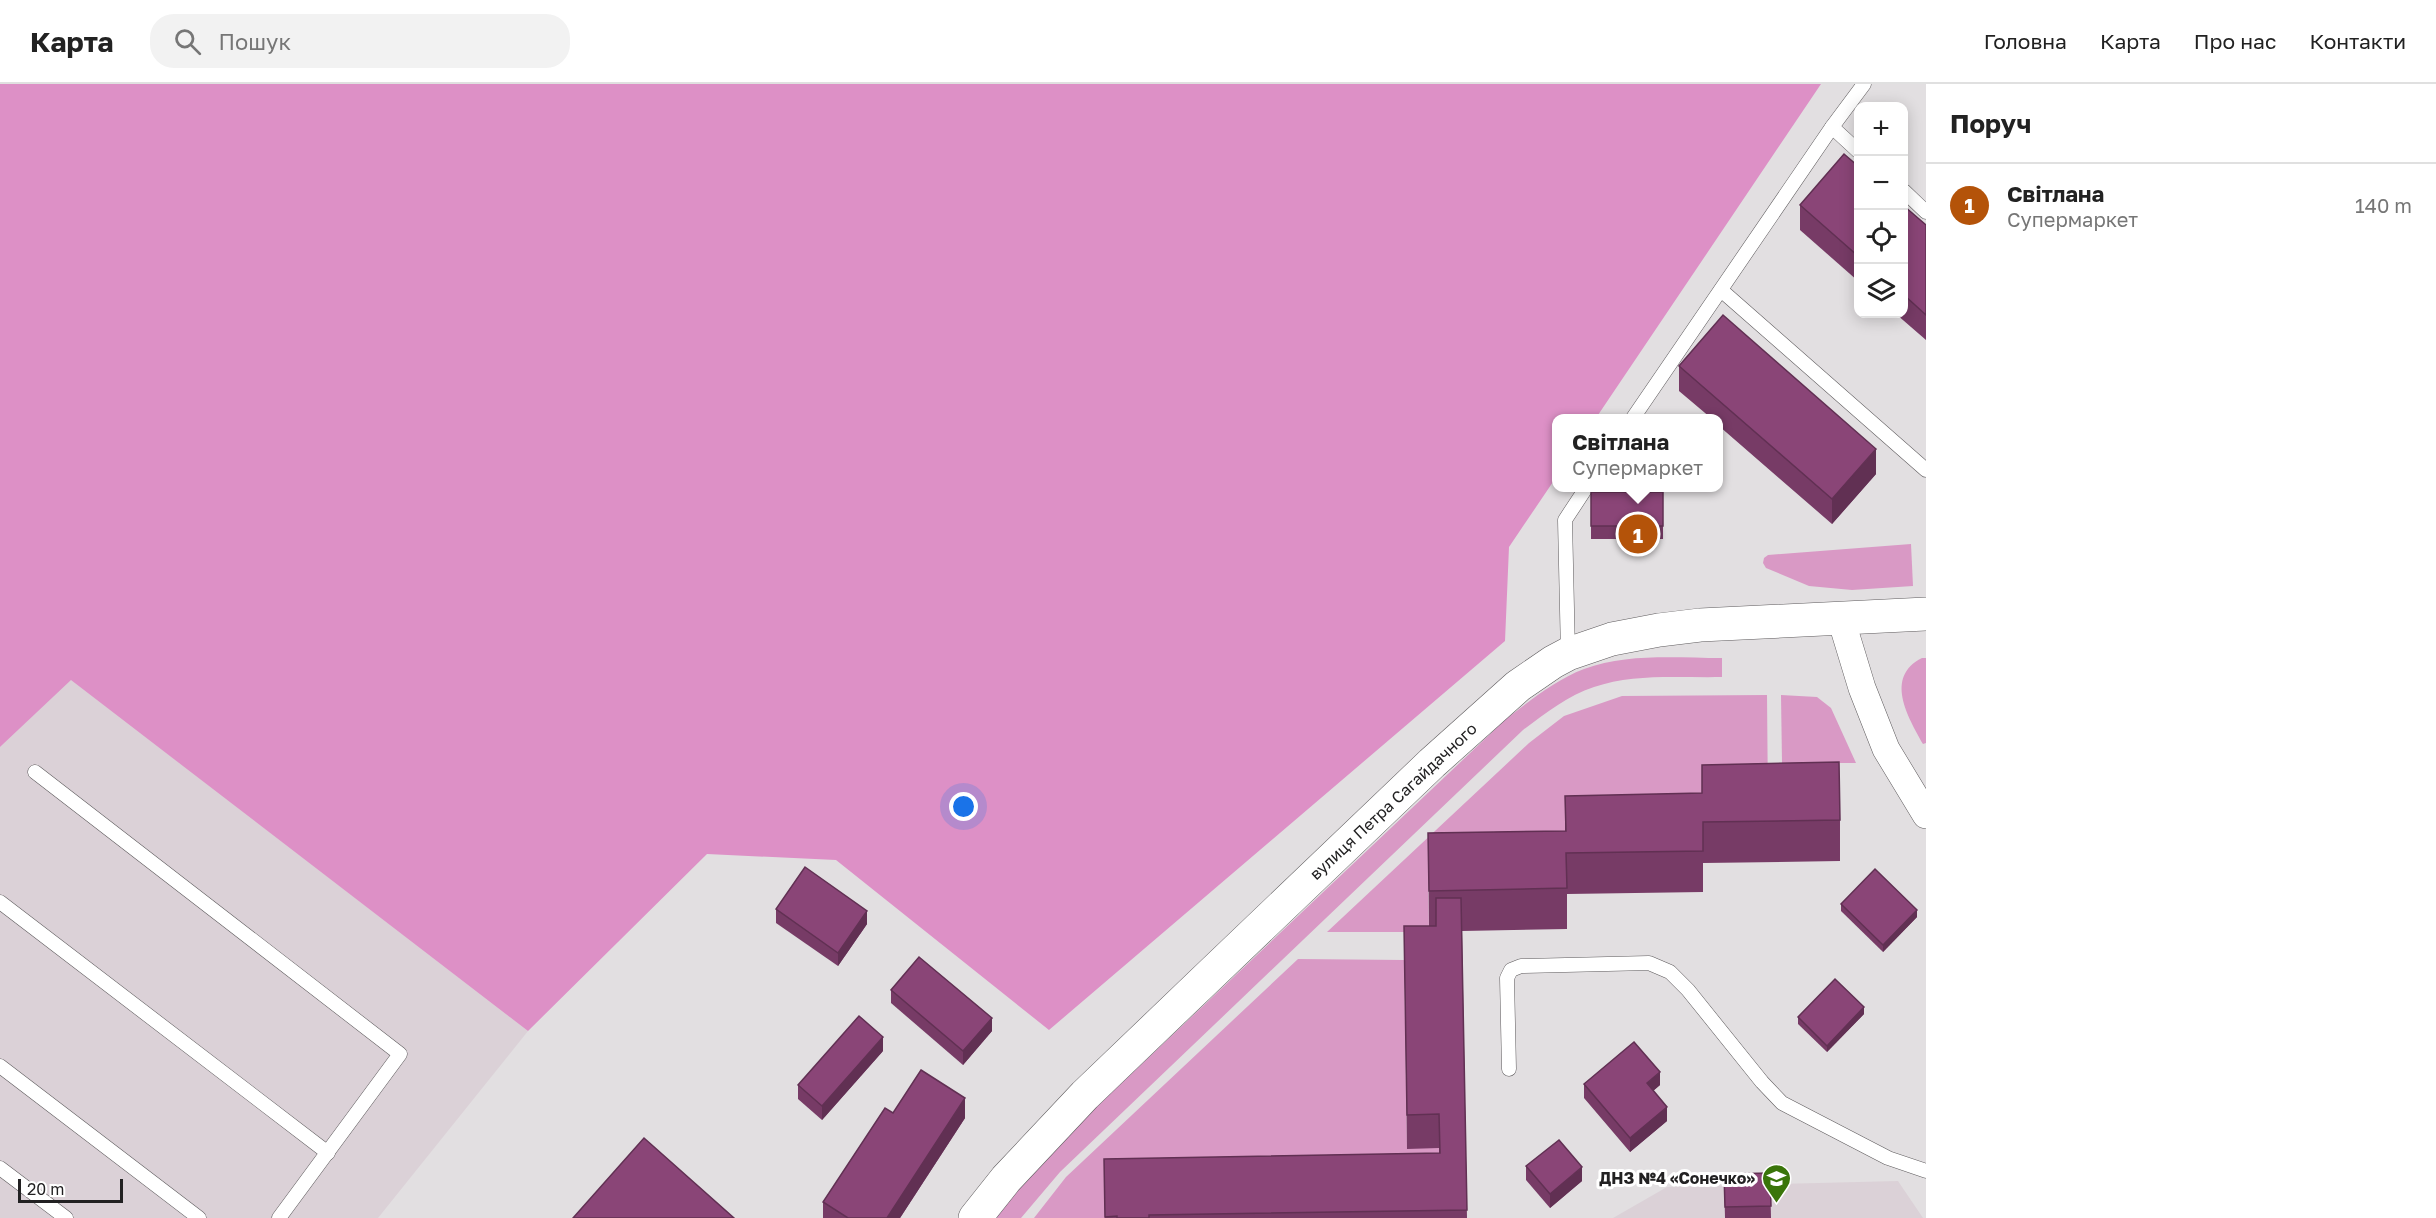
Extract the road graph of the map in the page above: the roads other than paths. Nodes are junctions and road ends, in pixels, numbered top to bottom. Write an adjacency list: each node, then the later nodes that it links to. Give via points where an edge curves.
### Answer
1 (1864, 84): 2 (lane)
2 (1832, 127): 3 (lane); 6 (lane)
3 (1854, 147)
4 (1908, 195): 5 (lane)
5 (1926, 212)
6 (1721, 290): 7 (lane); 8 (lane)
7 (1637, 414)
8 (1926, 470)
9 (1584, 492): 12 (lane, via 1565,520)
10 (1926, 614): 11 (main road, вулиця Петра Сагайдачного)
11 (1841, 619): 12 (main road, вулиця Петра Сагайдачного, via 1700,625 1612,639); 14 (street, via 1886,748)
12 (1568, 654): 24 (main road, вулиця Петра Сагайдачного, via 1518,686 1423,771 1085,1095)
13 (35, 772): 18 (lane, via 400,1054)
14 (1926, 815)
15 (0, 902): 18 (lane)
16 (0, 1066): 22 (lane)
17 (1509, 1070): 20 (lane, via 1507,978 1511,970 1521,966 1648,963 1670,972 1682,984 1782,1103 1888,1158)
18 (328, 1153): 23 (lane)
19 (0, 1168): 21 (lane)
20 (1926, 1171)
21 (66, 1218)
22 (200, 1218)
23 (279, 1218)
24 (975, 1218)

